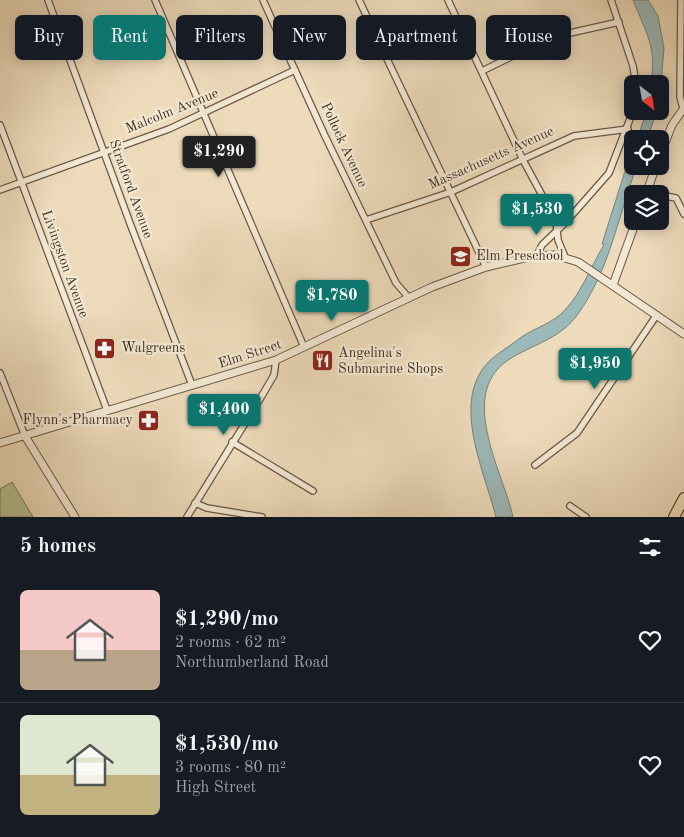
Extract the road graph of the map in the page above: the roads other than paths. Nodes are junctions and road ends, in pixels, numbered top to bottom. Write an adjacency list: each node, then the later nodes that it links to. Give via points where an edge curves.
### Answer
1 (48, 0): 18 (street, Stratford Avenue)
2 (155, 0): 13 (street)
3 (263, 0): 9 (street, Pollock Avenue)
4 (359, 0): 22 (street)
5 (448, 0): 10 (street)
6 (611, 0): 8 (street)
7 (680, 0): 12 (street, via 680,97)
8 (619, 22): 10 (street, via 552,37); 11 (street)
9 (295, 70): 13 (street, Malcolm Avenue); 25 (street, Pollock Avenue)
10 (482, 71): 19 (street)
11 (635, 75)
12 (684, 108): 17 (street)
13 (203, 113): 18 (street, Malcolm Avenue); 35 (street)
14 (630, 120): 16 (street)
15 (0, 125): 20 (street, Livingston Avenue)
16 (628, 129): 19 (street, Massachusetts Avenue, via 581,133); 27 (street, via 609,173)
17 (669, 133)
18 (104, 152): 20 (street, Malcolm Avenue); 38 (street, Stratford Avenue)
19 (524, 160): 22 (street, Massachusetts Avenue); 27 (street, via 556,221)
20 (21, 182): 21 (street, Malcolm Avenue); 39 (street, Livingston Avenue)
21 (0, 190)
22 (451, 192): 25 (street, Massachusetts Avenue); 30 (street)
23 (669, 197): 24 (street, via 676,198)
24 (684, 214)
25 (366, 220): 32 (street, Pollock Avenue, via 396,283)
26 (633, 230): 31 (street)
27 (557, 231): 28 (street, via 542,245); 29 (street)
28 (537, 255): 29 (street, Elm Street); 30 (street, Elm Street)
29 (565, 257): 31 (street, Elm Street)
30 (486, 267): 32 (street, Elm Street)
31 (613, 285): 33 (street, Elm Street)
32 (409, 298): 35 (street, Elm Street)
33 (656, 316): 34 (street, Elm Street); 43 (street, via 578,433)
34 (684, 334)
35 (304, 347): 36 (street, Elm Street)
36 (276, 360): 38 (street, Elm Street); 41 (street, via 274,375)
37 (0, 373): 40 (street)
38 (192, 385): 39 (street, Elm Street)
39 (107, 410): 40 (street, Elm Street)
40 (25, 436): 42 (street, Elm Street); 48 (street)
41 (232, 442): 44 (street); 46 (street)
42 (0, 443)
43 (535, 465)
44 (313, 491)
45 (684, 498): 52 (highway)
46 (195, 503): 49 (street); 50 (street)
47 (570, 506): 51 (street)
48 (75, 517)
49 (187, 517)
50 (262, 517)
51 (586, 517)
52 (674, 517)

